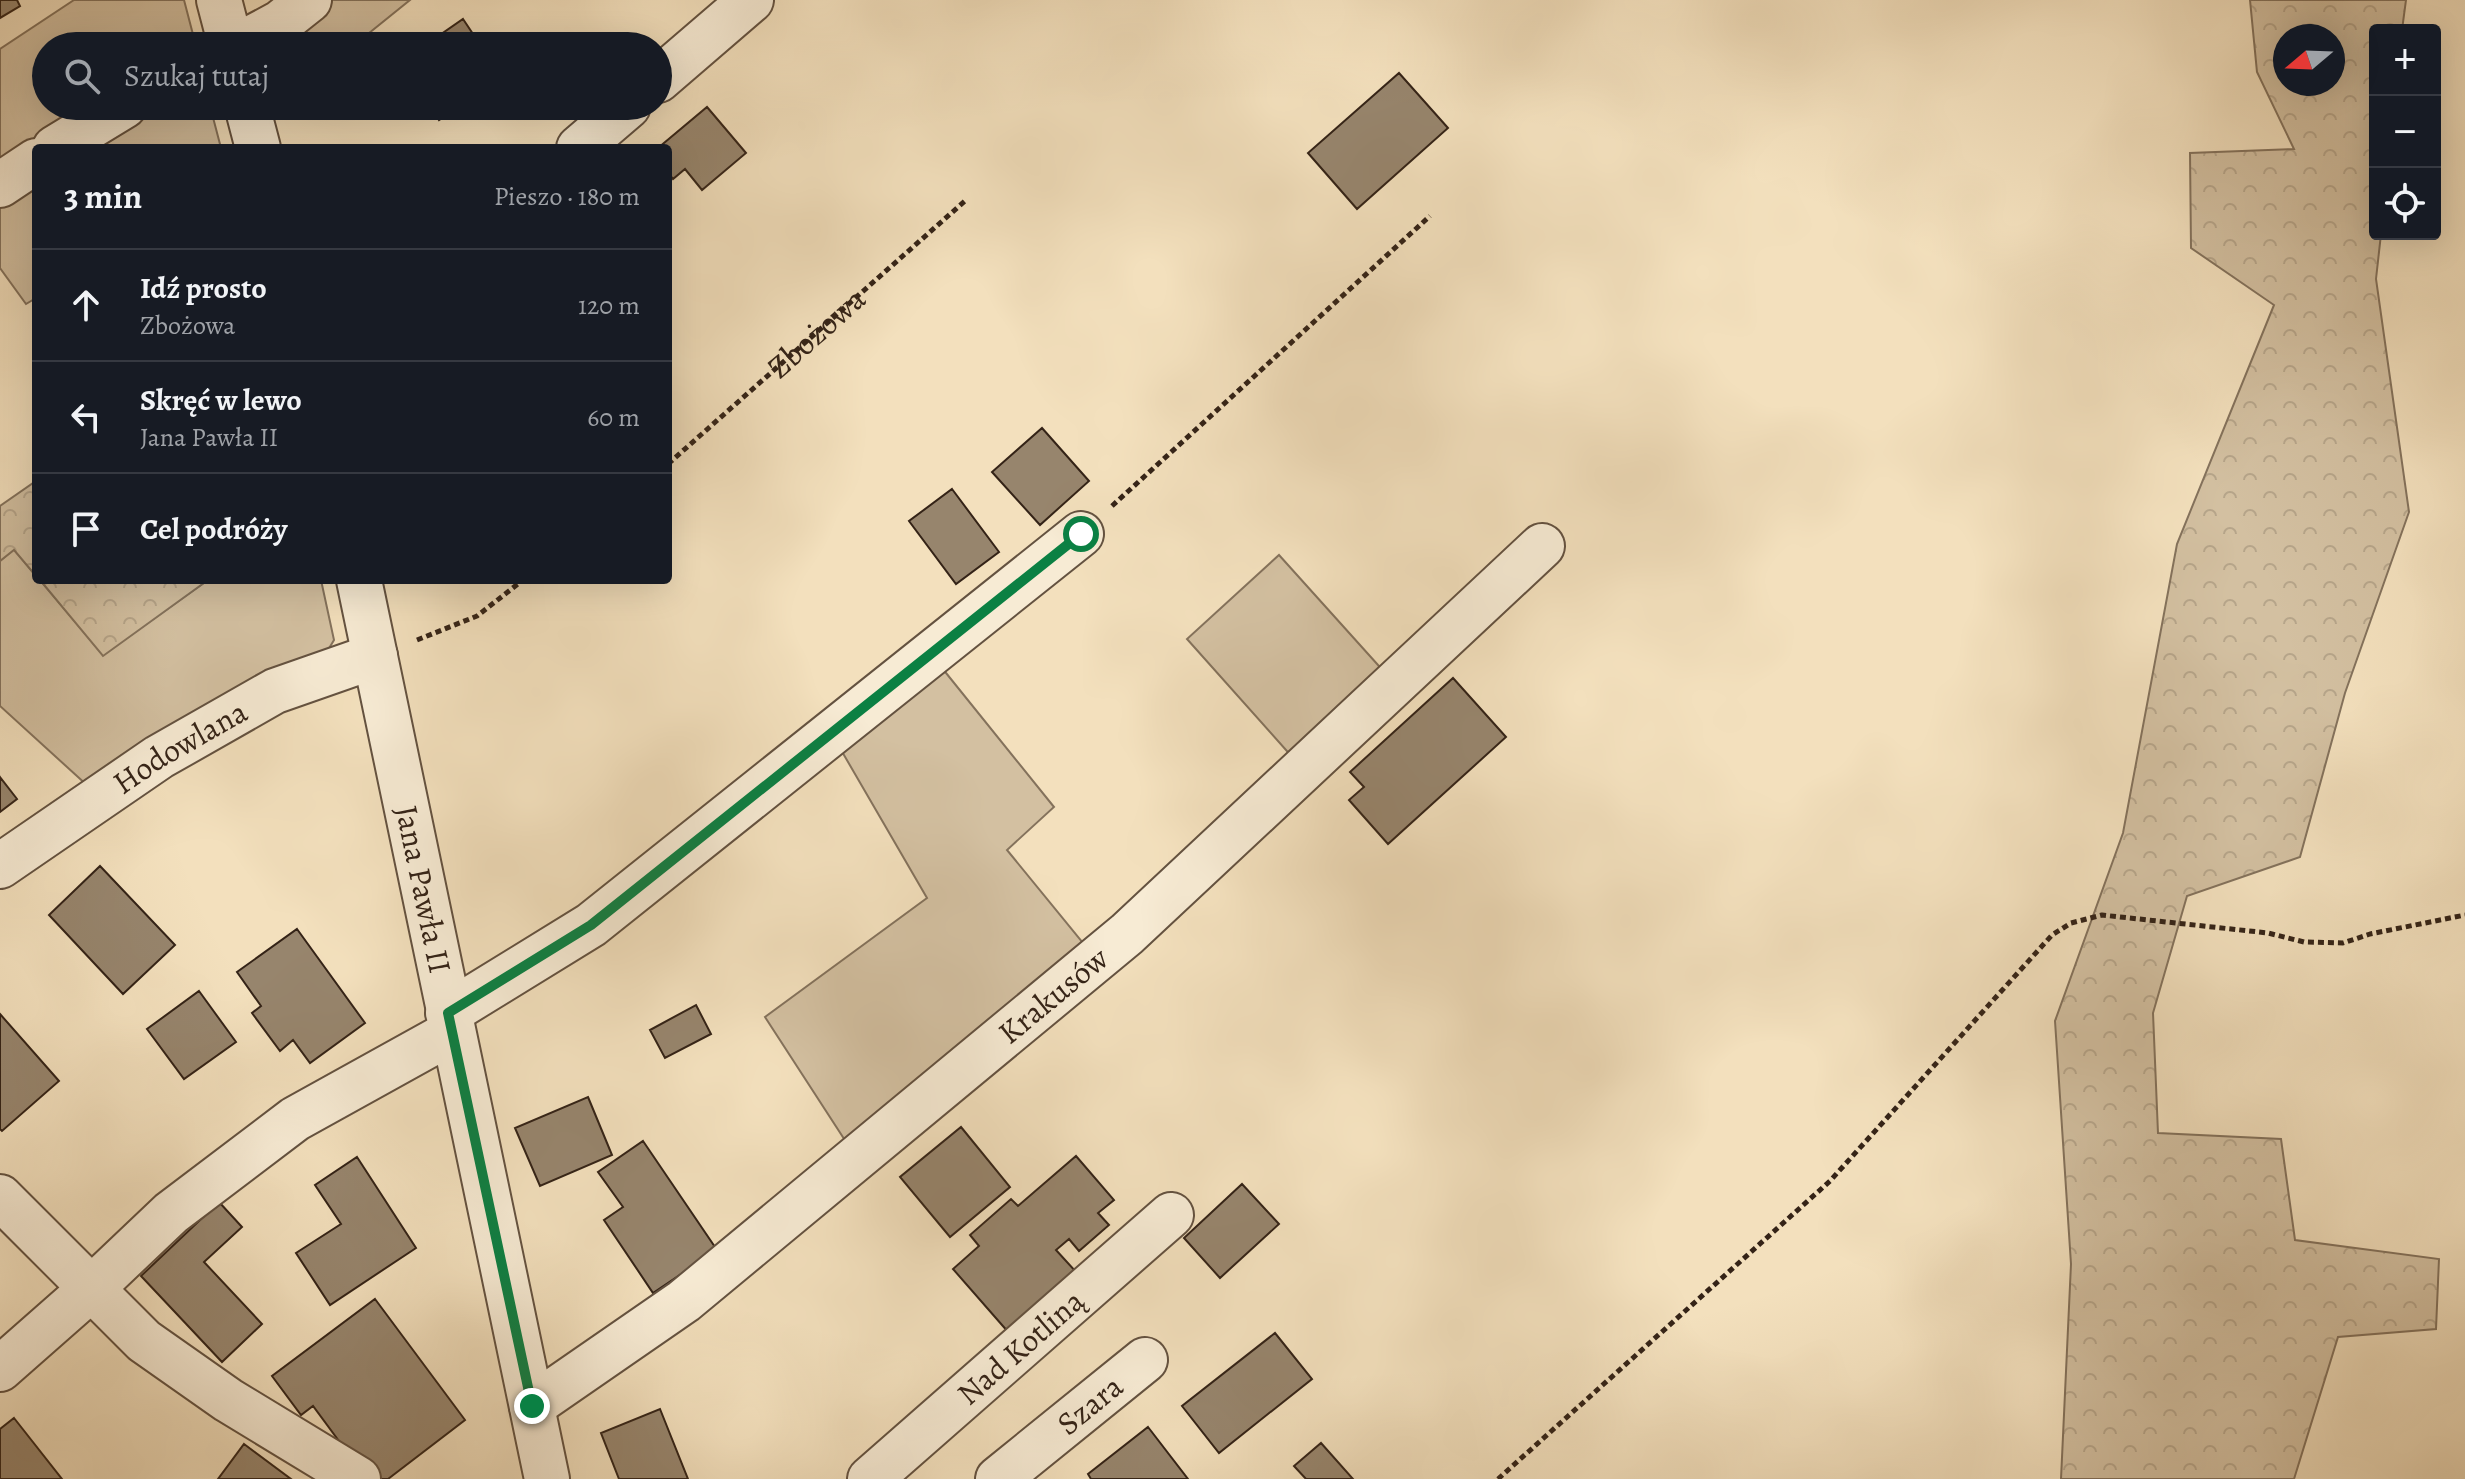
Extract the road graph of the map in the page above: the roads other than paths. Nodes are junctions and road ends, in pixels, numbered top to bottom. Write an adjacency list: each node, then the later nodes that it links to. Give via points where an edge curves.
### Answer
1 (219, 0): 4 (street)
2 (309, 0): 5 (street)
3 (751, 0): 6 (street)
4 (227, 32)
5 (263, 32)
6 (672, 68)
7 (101, 120): 10 (street)
8 (251, 120): 11 (street)
9 (612, 120): 12 (street)
10 (62, 144)
11 (257, 144)
12 (584, 144)
13 (32, 164): 14 (street)
14 (0, 185)
15 (1081, 534): 20 (street, via 591,925)
16 (1542, 546): 26 (street, Krakusów, via 1127,934 684,1301)
17 (360, 584): 18 (street, Jana Pawła II)
18 (375, 656): 19 (street, Hodowlana, via 262,698 159,757); 20 (street, Jana Pawła II)
19 (0, 866)
20 (450, 1023): 23 (street, via 295,1119 171,1213); 26 (street, Jana Pawła II)
21 (0, 1197): 23 (street)
22 (1171, 1215): 29 (street, Nad Kotliną)
23 (92, 1288): 25 (street); 27 (street, via 144,1341 228,1400)
24 (1145, 1360): 30 (street, Szara)
25 (0, 1369)
26 (532, 1406): 28 (street, Jana Pawła II)
27 (358, 1479)
28 (547, 1479)
29 (870, 1479)
30 (998, 1479)

